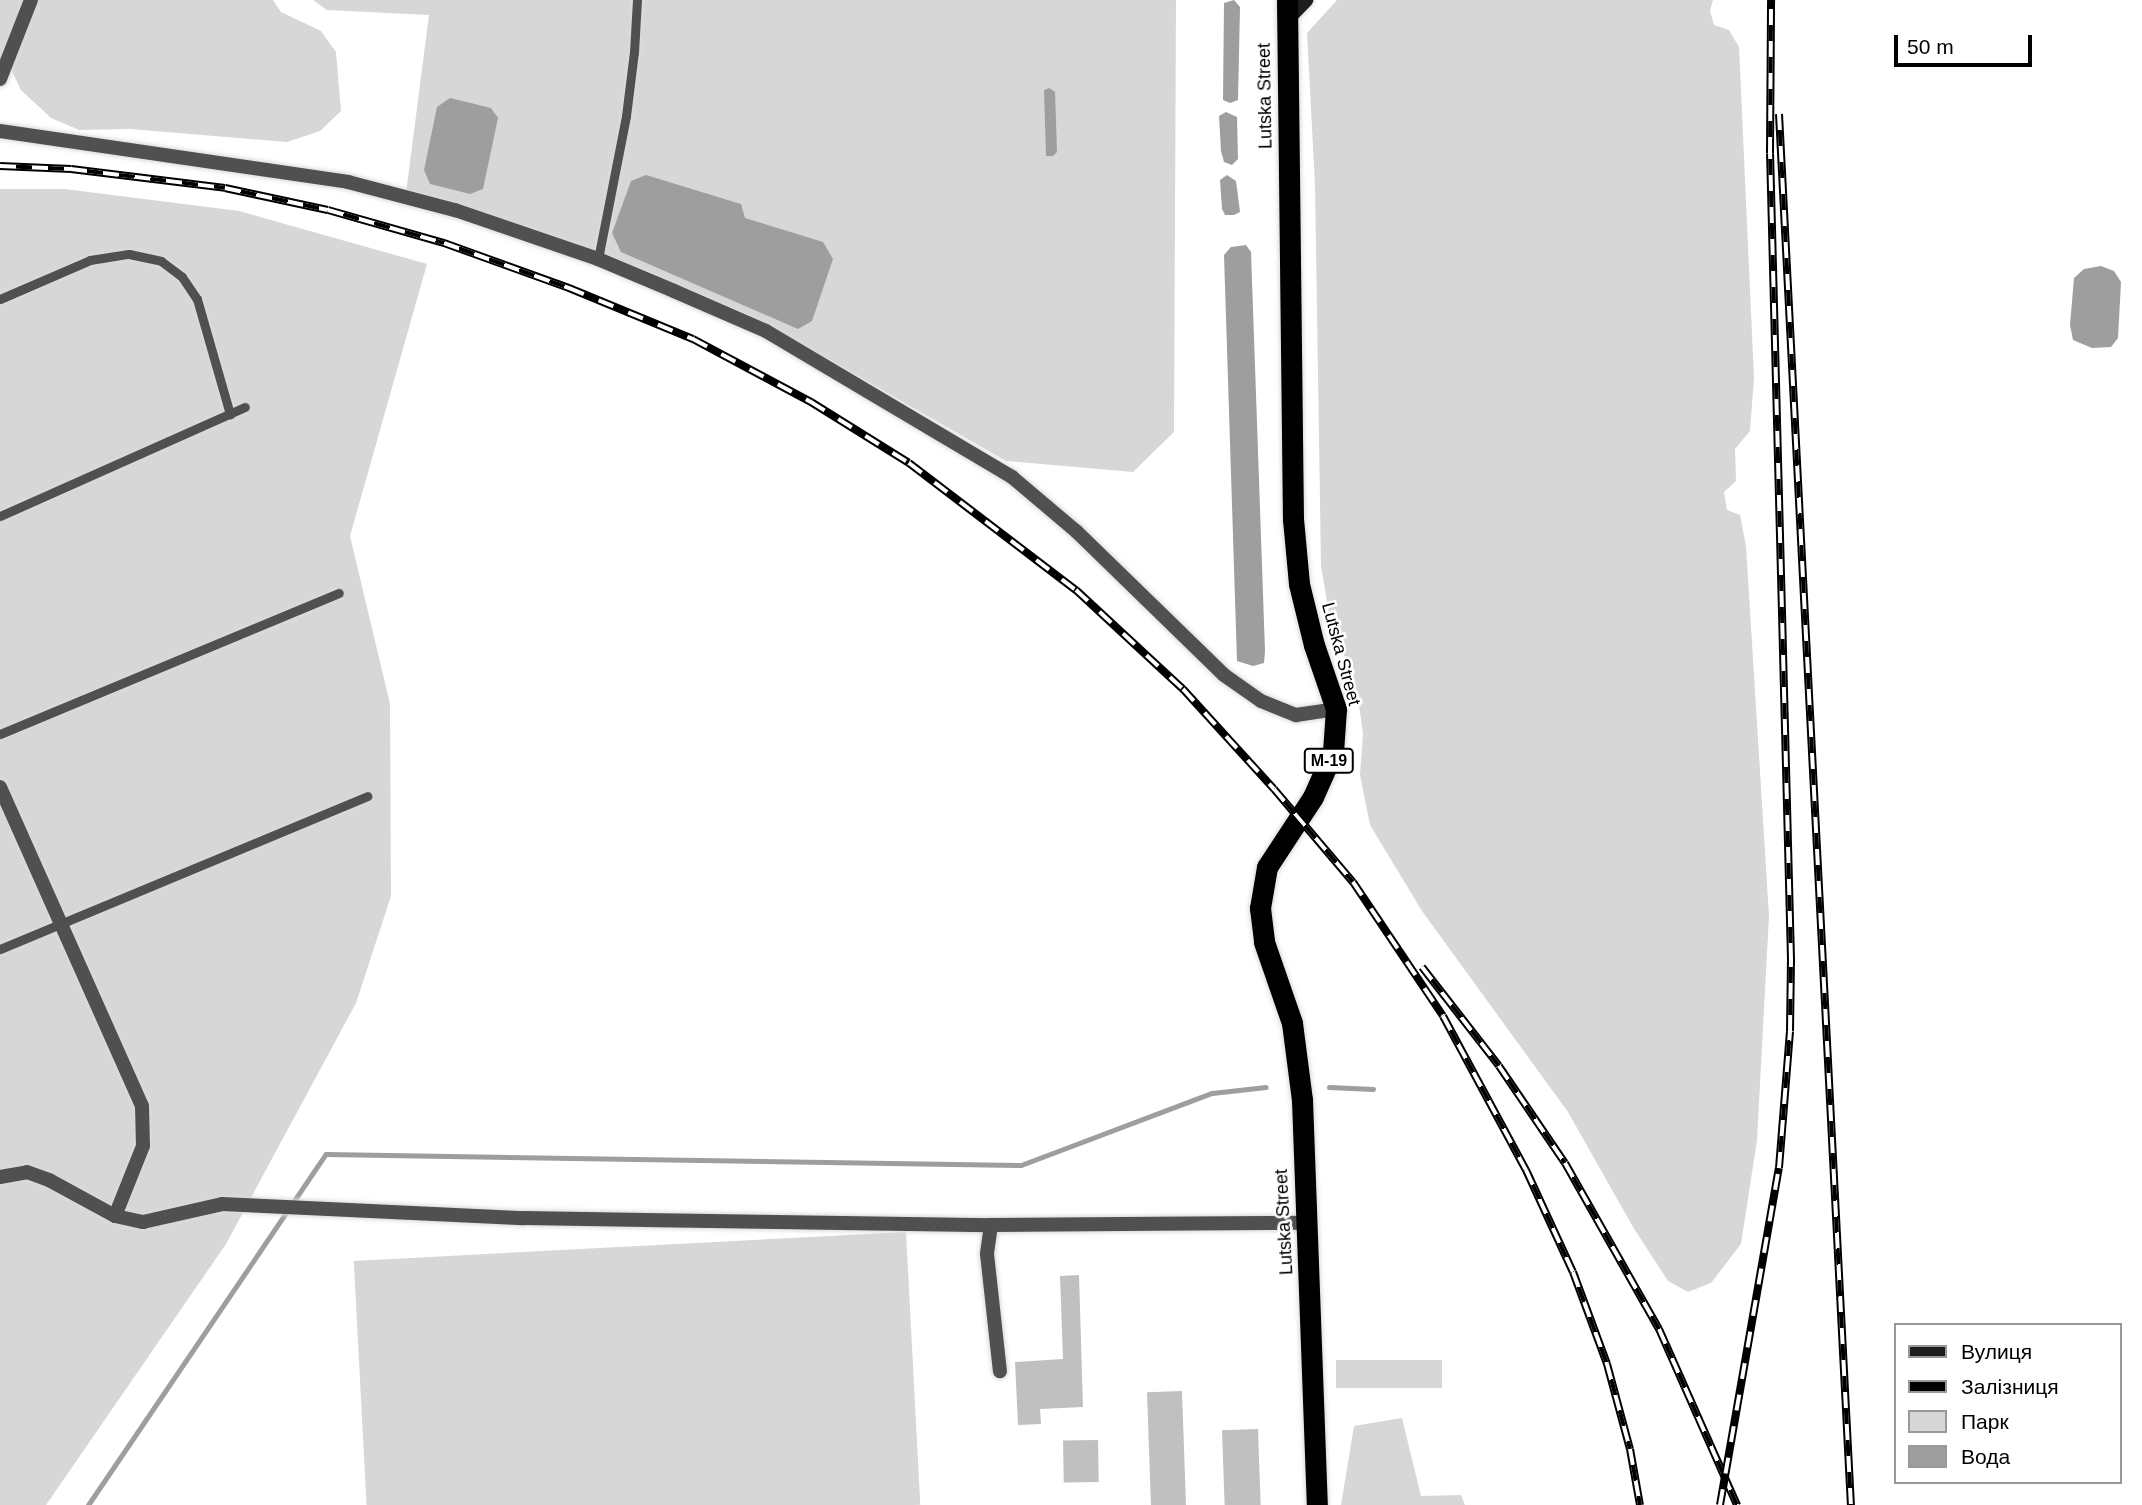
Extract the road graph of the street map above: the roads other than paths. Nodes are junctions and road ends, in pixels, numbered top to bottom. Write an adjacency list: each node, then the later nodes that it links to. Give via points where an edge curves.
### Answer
1 (31, 0): 5 (street)
2 (637, 0): 7 (lane, via 626,116)
3 (1306, 0): 4 (street)
4 (1287, 10): 13 (highway, Lutska Street / М-19, via 1293,519 1299,584)
5 (0, 79)
6 (0, 131): 7 (street, via 348,182 455,210)
7 (598, 259): 13 (street, via 766,331 1012,477 1076,531 1224,675 1261,701 1296,715)
8 (0, 299): 10 (lane, via 90,260 129,254 161,261 183,277 197,299)
9 (245, 407): 10 (lane)
10 (230, 414): 11 (lane)
11 (0, 516)
12 (339, 593): 14 (lane)
13 (1336, 709): 21 (highway, Lutska Street / М-19, via 1333,751 1313,797 1267,867 1260,908 1264,942 1292,1023 1302,1100)
14 (0, 734)
15 (0, 787): 17 (street)
16 (366, 796): 17 (lane)
17 (61, 923): 18 (lane); 20 (street, via 142,1105 143,1146)
18 (0, 949)
19 (0, 1177): 20 (street, via 27,1172)
20 (115, 1216): 22 (street, via 143,1222 222,1204 524,1218)
21 (1307, 1223): 22 (street); 24 (highway, Lutska Street / М-19)
22 (991, 1225): 23 (street, via 988,1254)
23 (1000, 1371)
24 (1317, 1505)

